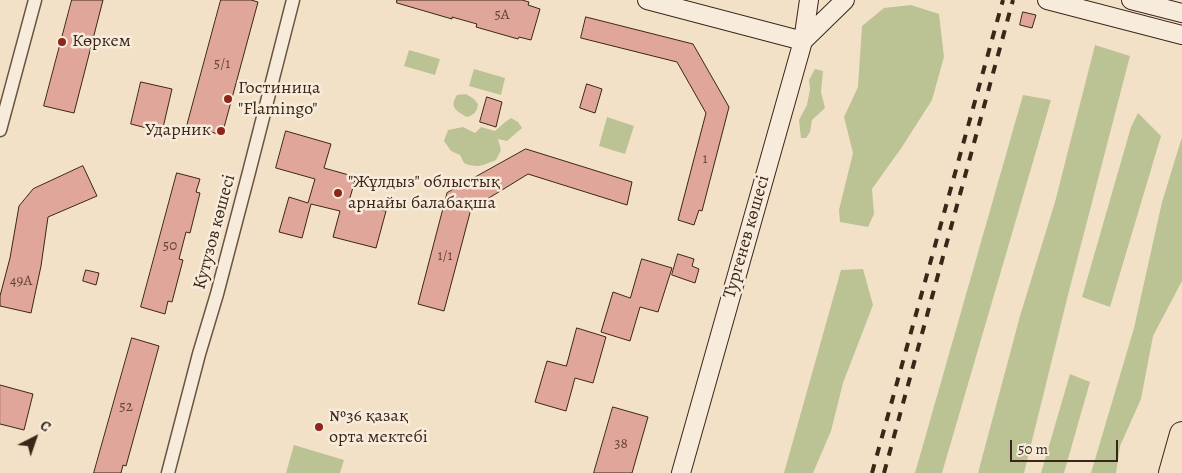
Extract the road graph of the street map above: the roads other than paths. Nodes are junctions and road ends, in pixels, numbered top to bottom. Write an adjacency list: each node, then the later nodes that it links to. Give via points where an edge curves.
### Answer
1 (34, 0): 11 (street)
2 (293, 0): 13 (street, Кутузов көшесі)
3 (648, 0): 10 (main road)
4 (809, 0): 10 (main road, Тургенев көшесі)
5 (846, 0): 10 (main road)
6 (1047, 0): 9 (main road)
7 (1131, 0): 8 (main road)
8 (1182, 13)
9 (1182, 34)
10 (803, 41): 14 (main road, Тургенев көшесі)
11 (0, 130)
12 (1182, 434): 15 (highway)
13 (168, 473)
14 (681, 473)
15 (1171, 473)

